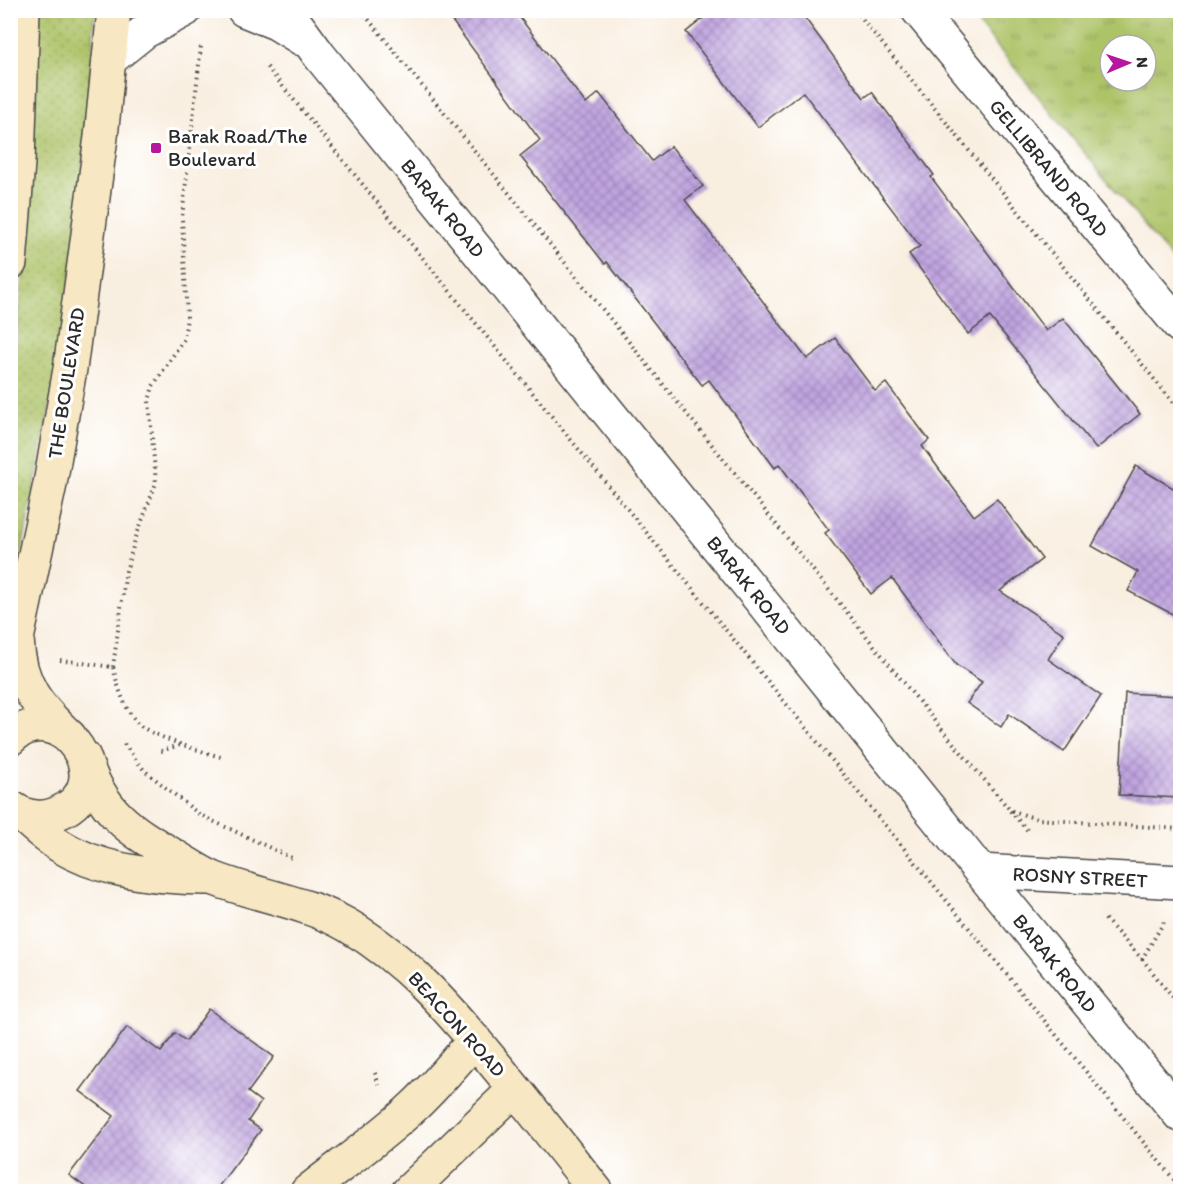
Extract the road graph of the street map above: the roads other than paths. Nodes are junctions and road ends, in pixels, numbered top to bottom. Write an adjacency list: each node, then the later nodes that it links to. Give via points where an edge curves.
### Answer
1 (23, 10): 9 (street)
2 (114, 10): 8 (street, THE BOULEVARD)
3 (244, 10): 7 (street, BARAK ROAD, via 291,32)
4 (286, 10): 7 (street, BARAK ROAD)
5 (918, 10): 10 (street, GELLIBRAND ROAD)
6 (193, 23): 8 (street, via 144,32)
7 (319, 55): 14 (street, BARAK ROAD)
8 (109, 60): 12 (street, THE BOULEVARD, via 68,379 17,639 20,668 34,700)
9 (10, 262)
10 (1180, 326)
11 (10, 739): 12 (street, via 37,726 60,730)
12 (77, 747): 13 (street, via 86,769 85,782 74,803 53,816 28,816); 15 (street, BEACON ROAD, via 94,785 112,812 133,831)
13 (14, 808): 15 (street, BEACON ROAD, via 53,841 85,858 132,871)
14 (980, 871): 16 (street, ROSNY STREET); 19 (street, BARAK ROAD)
15 (214, 879): 17 (street, BEACON ROAD, via 311,908 347,925 409,969)
16 (1180, 882)
17 (475, 1040): 18 (street, BEACON ROAD); 20 (street, via 412,1109)
18 (515, 1089): 21 (street); 22 (street, BEACON ROAD)
19 (1180, 1115)
20 (307, 1191)
21 (408, 1191)
22 (597, 1191)

